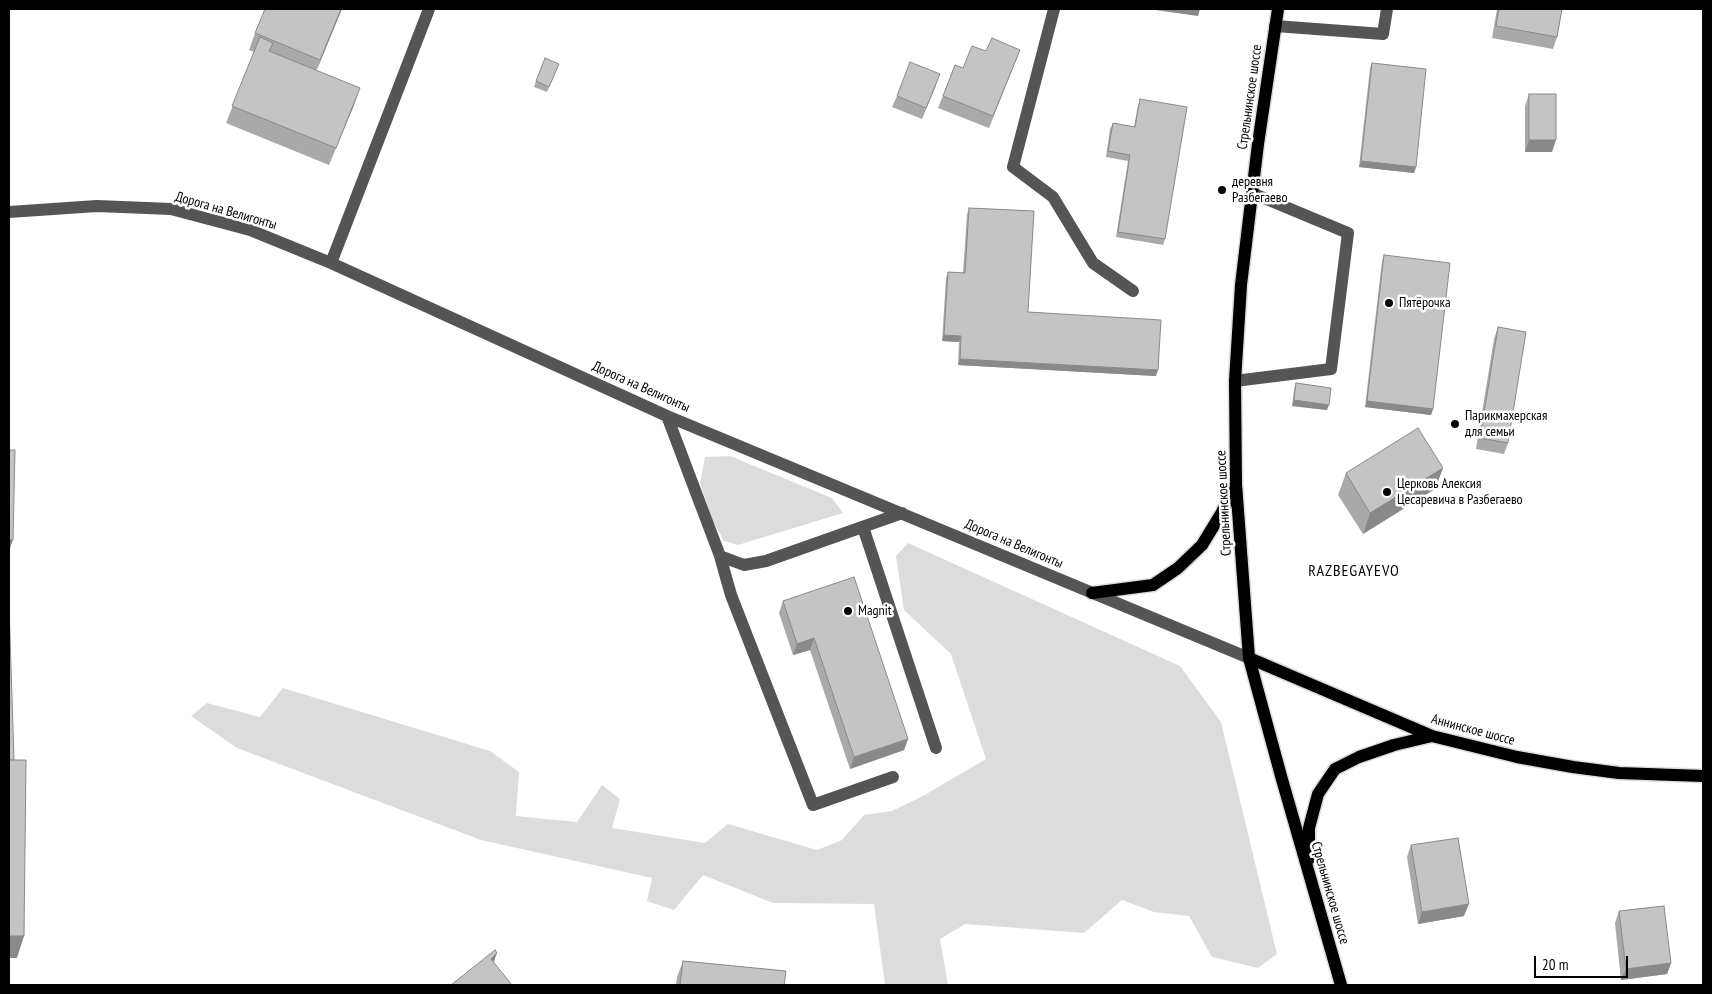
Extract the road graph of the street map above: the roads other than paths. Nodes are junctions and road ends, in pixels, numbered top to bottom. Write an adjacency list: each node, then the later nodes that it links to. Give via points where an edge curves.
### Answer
1 (429, 9): 8 (street)
2 (1054, 9): 9 (street, via 1013,167 1053,197 1093,263)
3 (1278, 9): 5 (main road, Стрельнинское шоссе)
4 (1387, 9): 5 (street, via 1383,34)
5 (1275, 26): 6 (main road, Стрельнинское шоссе)
6 (1252, 193): 10 (main road, Стрельнинское шоссе, via 1241,285); 10 (street, via 1348,233 1331,370)
7 (9, 212): 8 (street, Дорога на Велигонты, via 97,206 171,209 250,230)
8 (331, 263): 11 (street, Дорога на Велигонты)
9 (1133, 291)
10 (1235, 381): 12 (main road, Стрельнинское шоссе)
11 (667, 416): 13 (street, Дорога на Велигонты); 15 (street)
12 (1236, 484): 16 (main road, via 1202,544 1178,568 1153,585); 17 (main road, Стрельнинское шоссе)
13 (902, 513): 14 (street); 16 (street, Дорога на Велигонты)
14 (862, 527): 15 (street, via 766,561 744,565); 19 (street)
15 (720, 556): 21 (street, via 731,595 813,805)
16 (1092, 593): 17 (street, Дорога на Велигонты)
17 (1249, 658): 18 (main road, Аннинское шоссе); 22 (main road, Стрельнинское шоссе)
18 (1432, 736): 20 (main road, Аннинское шоссе, via 1573,768); 22 (main road, via 1394,745 1335,769 1318,794 1309,828)
19 (936, 748)
20 (1703, 776)
21 (893, 777)
22 (1308, 871): 23 (main road, Стрельнинское шоссе)
23 (1341, 985)

